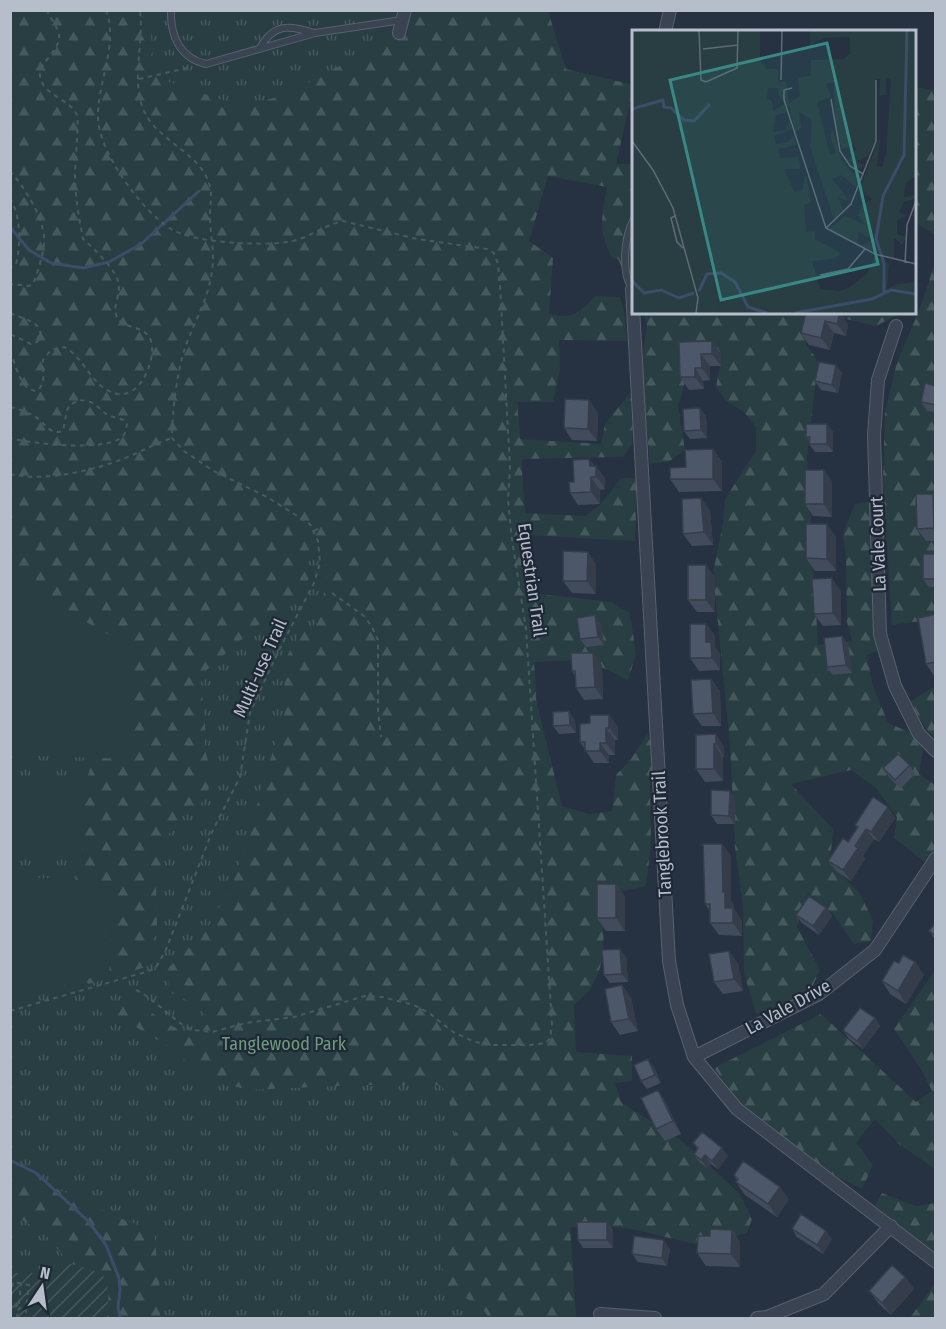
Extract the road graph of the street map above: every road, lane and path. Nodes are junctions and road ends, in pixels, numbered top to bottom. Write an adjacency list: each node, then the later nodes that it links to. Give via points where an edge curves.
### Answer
1 (47, 10): 24 (path, via 59,32 58,44 40,73 42,85 76,114 77,212 83,239 99,252 119,285 117,318 146,333 152,352 144,382 126,394 119,394 101,387 78,356 64,346 51,350 43,360 41,388 31,390 18,373)
2 (106, 10): 16 (path, Equestrian Trail, via 110,20 109,47 98,104 105,147 124,180 172,230)
3 (140, 10): 12 (path)
4 (171, 10): 11 (lane, via 178,46 196,62)
5 (670, 10): 7 (street)
6 (404, 15): 8 (lane); 9 (street)
7 (665, 30)
8 (315, 33): 10 (lane); 10 (lane, via 298,28 277,29)
9 (399, 33)
10 (259, 49): 11 (lane)
11 (206, 64): 12 (path)
12 (139, 79): 16 (path, via 147,116 200,165 211,192)
13 (10, 171): 18 (path, via 35,207 44,245 34,282 29,286)
14 (10, 198): 17 (path, via 19,223 19,252 16,264)
15 (632, 225): 19 (lane, via 625,266)
16 (212, 240): 27 (path, via 213,270 184,351); 35 (path, Equestrian Trail, via 288,242 343,221 494,253 500,285 510,467 508,500 526,629 552,1024 546,1043 493,1045 453,1032 414,1005 382,997 358,998 276,1020 200,1032 180,1023)
17 (10, 268)
18 (10, 284)
19 (632, 289)
20 (10, 313): 23 (path, via 38,326 40,338 31,344)
21 (633, 314): 37 (street, Tanglebrook Trail, via 669,961 677,1005)
22 (896, 326): 33 (street, La Vale Court, via 878,380 874,435 880,634 894,686 919,734)
23 (10, 334)
24 (10, 351)
25 (10, 407): 26 (path, via 34,416 51,432 63,431 67,410 79,400 94,404 127,424 122,437 100,444 51,445)
26 (10, 438)
27 (172, 438): 28 (path, via 89,469 40,477); 30 (path, via 212,470 304,518)
28 (10, 474)
29 (321, 527): 30 (path)
30 (314, 531): 36 (path, Multi-use Trail, via 320,563 314,583 250,713 240,777 212,832 156,967)
31 (332, 593): 32 (path, via 364,616 378,640)
32 (381, 737)
33 (936, 751)
34 (936, 858): 37 (street, La Vale Drive, via 875,950 819,994)
35 (133, 988)
36 (10, 1011)
37 (694, 1057): 38 (street, Tanglebrook Trail, via 737,1108)
38 (891, 1226): 39 (street, Tanglebrook Trail); 48 (street, via 824,1293)
39 (936, 1262)
40 (21, 1283): 41 (path, via 13,1282); 42 (path); 43 (path, via 29,1284)
41 (10, 1305): 42 (path)
42 (19, 1307): 43 (path); 45 (path)
43 (26, 1308): 46 (path)
44 (600, 1314): 47 (street)
45 (17, 1318)
46 (25, 1318)
47 (655, 1318)
48 (757, 1318)

